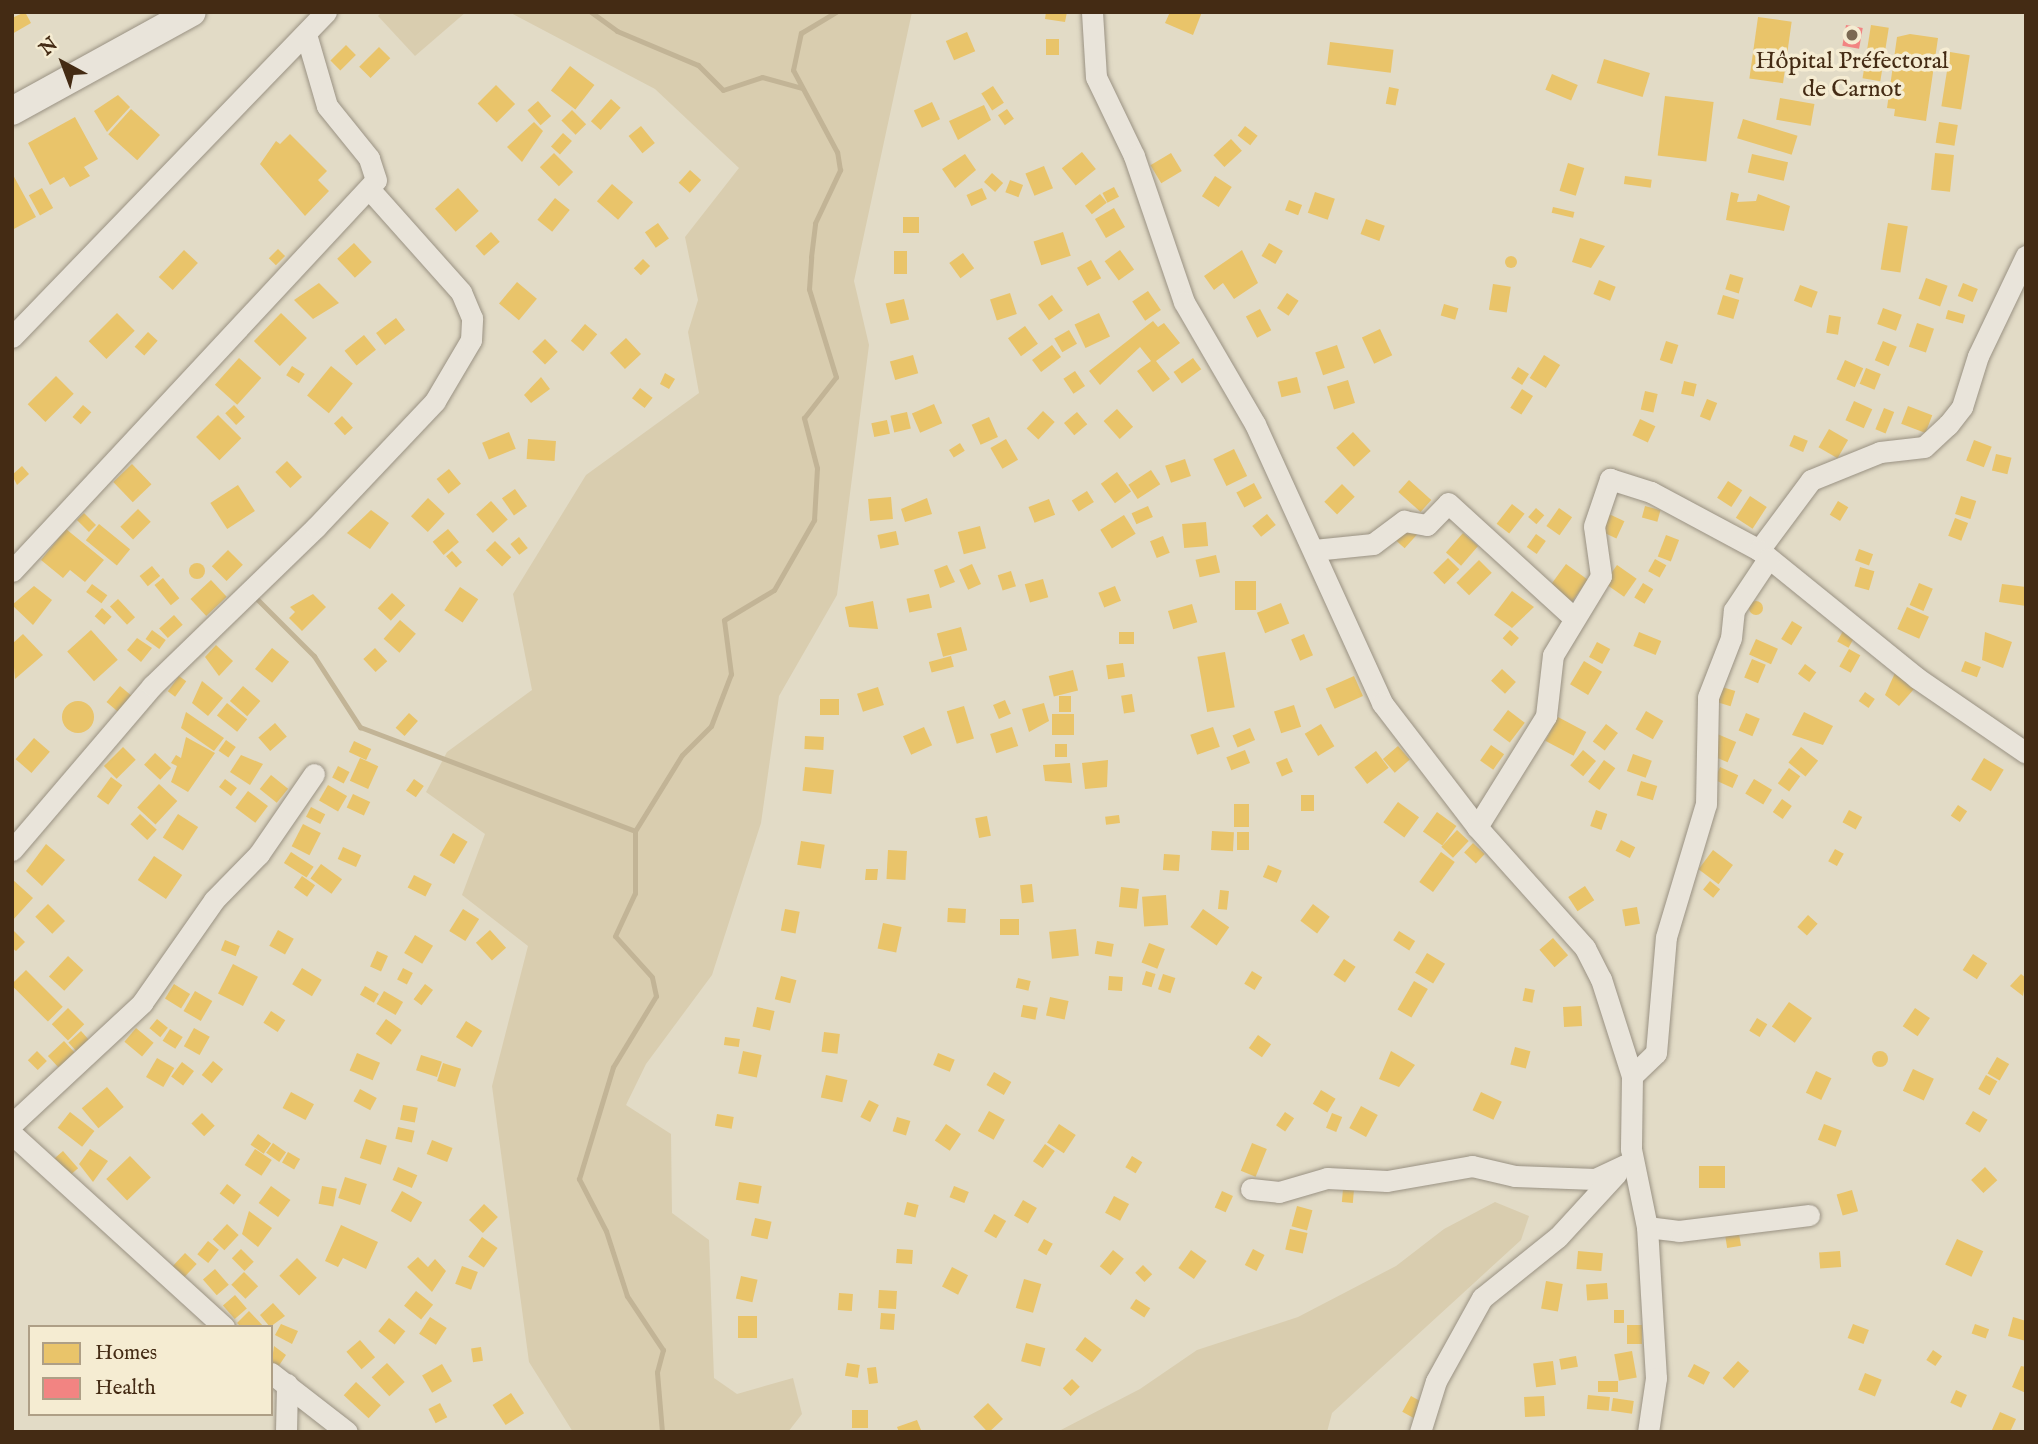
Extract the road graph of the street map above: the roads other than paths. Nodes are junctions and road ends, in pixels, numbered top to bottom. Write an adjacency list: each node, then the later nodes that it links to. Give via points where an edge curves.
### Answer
1 (192, 12): 5 (main road)
2 (326, 12): 4 (street)
3 (1092, 12): 9 (street, via 1096,77 1134,156 1184,302 1255,424)
4 (306, 34): 6 (street, via 327,106 376,170); 8 (street)
5 (12, 111)
6 (370, 190): 11 (street); 16 (street, via 461,292 472,318 471,340 435,401 316,527 152,686)
7 (2026, 256): 10 (street, via 1978,356 1962,407 1948,425 1924,447 1880,452 1811,480)
8 (12, 337)
9 (1314, 550): 12 (street, via 1373,544 1404,521 1427,525 1448,503); 15 (street, via 1332,604 1382,703)
10 (1763, 554): 12 (street, via 1651,492 1610,478 1594,526 1601,576); 13 (street, via 1917,678); 17 (street, via 1734,610 1731,638 1708,697 1706,804 1666,937 1656,1052)
11 (12, 571)
12 (1574, 618): 15 (street, via 1553,655 1546,716)
13 (2026, 753)
14 (314, 774): 18 (street, via 259,854 214,900 142,1003)
15 (1477, 827): 17 (street, via 1585,948)
16 (12, 850)
17 (1632, 1076): 20 (street)
18 (12, 1124)
19 (12, 1134): 24 (street)
20 (1628, 1157): 21 (street, via 1595,1179 1527,1177 1472,1166 1387,1181 1327,1178 1279,1192); 23 (street); 28 (street, via 1558,1237 1482,1298 1436,1381)
21 (1251, 1189)
22 (1809, 1215): 23 (street, via 1679,1231)
23 (1647, 1227): 29 (street, via 1656,1378)
24 (222, 1325)
25 (279, 1378): 26 (street); 27 (street)
26 (286, 1432)
27 (347, 1432)
28 (1420, 1432)
29 (1648, 1432)

